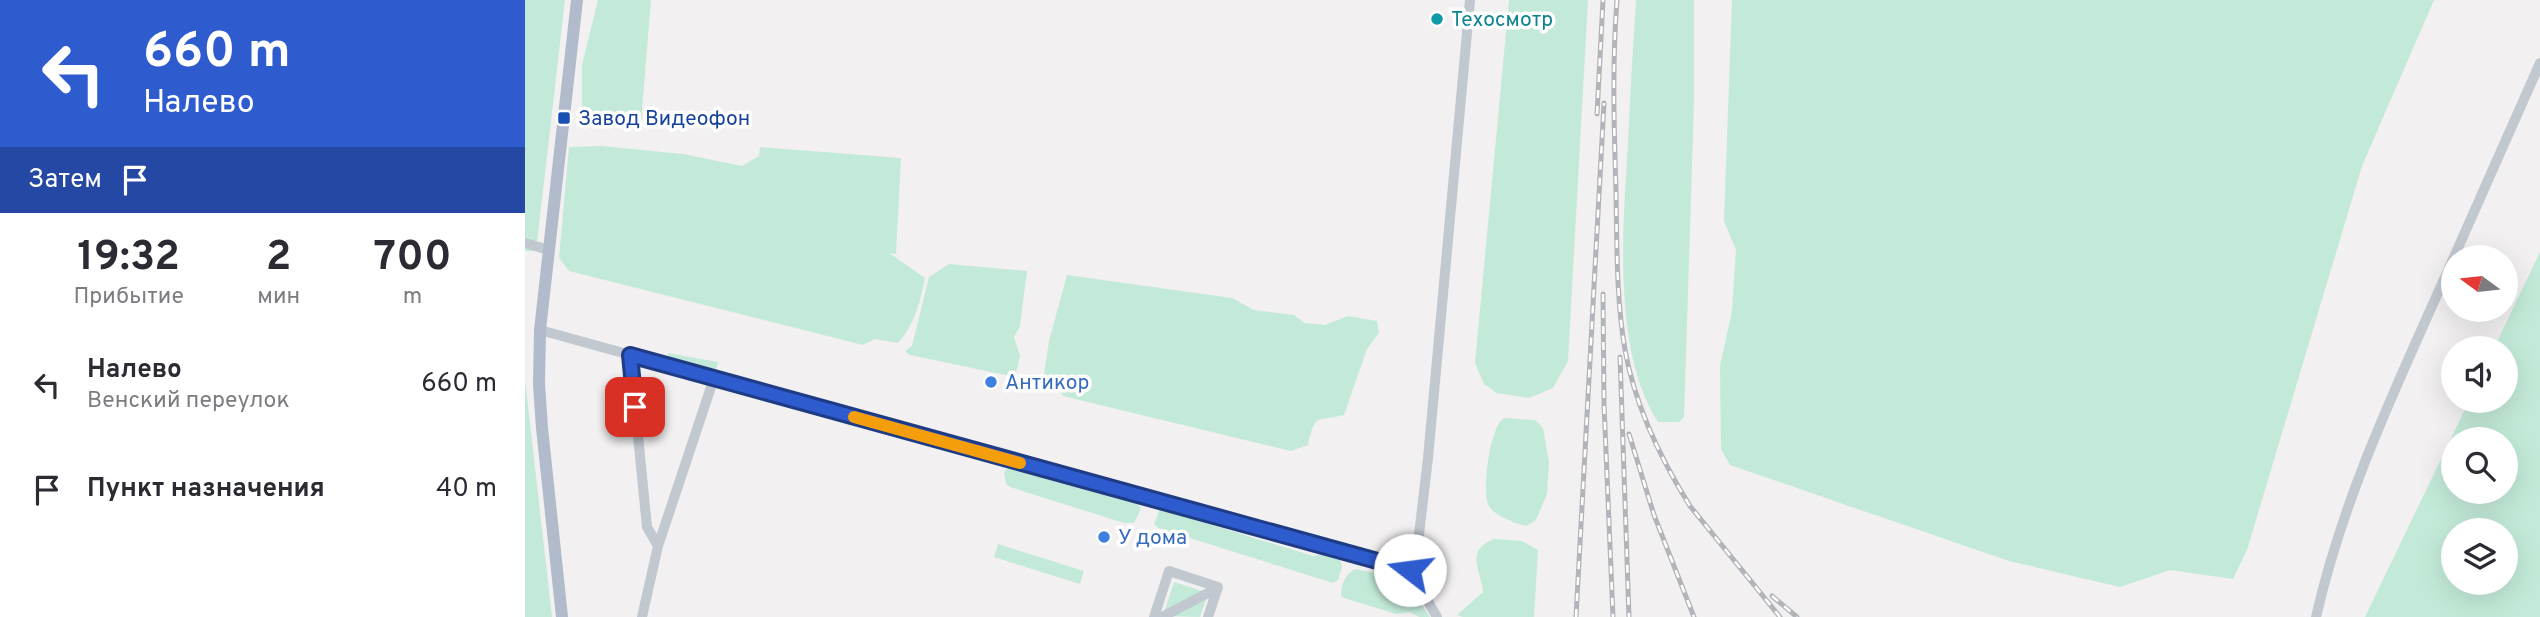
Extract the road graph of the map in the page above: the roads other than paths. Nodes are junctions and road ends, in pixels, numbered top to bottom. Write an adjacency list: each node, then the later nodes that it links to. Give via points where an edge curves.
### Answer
1 (577, 0): 9 (main road)
2 (1470, 0): 15 (street, via 1428,458 1416,560)
3 (2540, 54): 6 (street)
4 (2540, 63): 6 (street)
5 (2540, 70): 6 (street)
6 (2523, 103): 8 (street)
7 (525, 243): 9 (street)
8 (2460, 245)
9 (549, 250): 11 (main road)
10 (2441, 288): 23 (street, via 2360,472)
11 (540, 330): 12 (street); 17 (main road, via 541,417)
12 (630, 355): 13 (street); 14 (street, via 647,527)
13 (714, 378): 14 (street); 15 (street)
14 (658, 546): 18 (street)
15 (1410, 570): 22 (street)
16 (1215, 595): 19 (street, via 1218,587 1169,571); 20 (street, via 1208,593); 21 (street)
17 (562, 617)
18 (642, 617)
19 (1154, 617)
20 (1162, 617)
21 (1208, 617)
22 (1437, 617)
23 (2316, 617)

